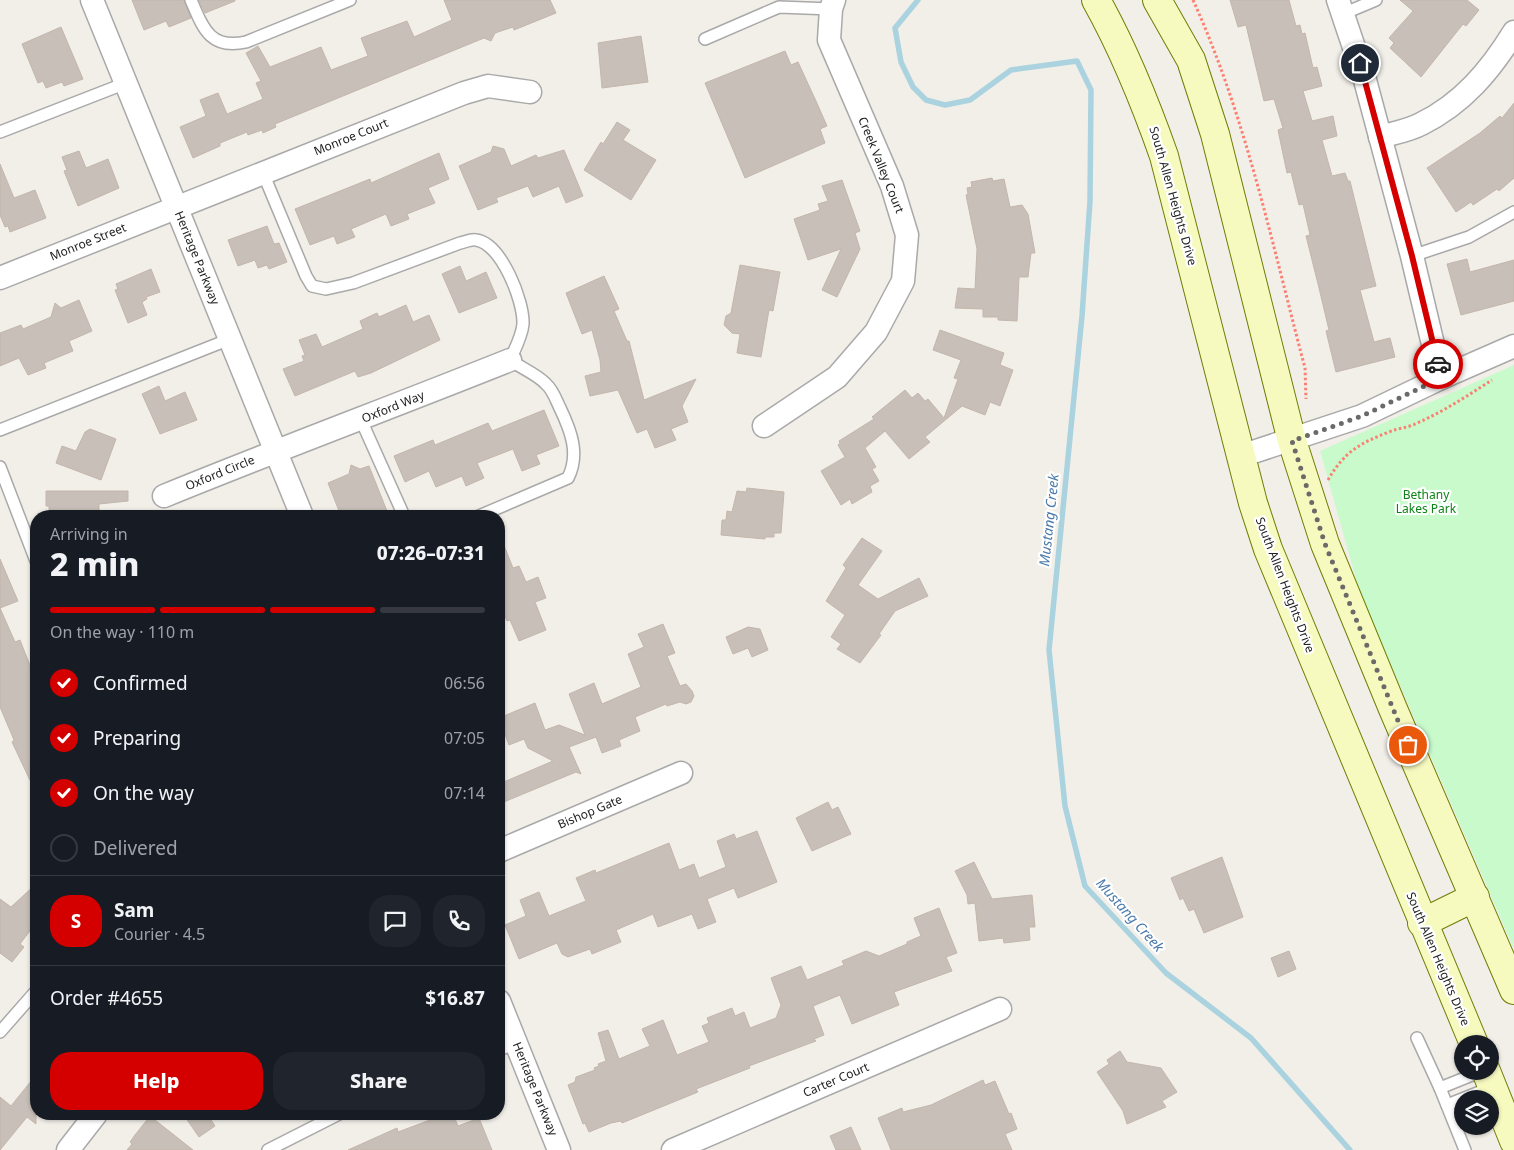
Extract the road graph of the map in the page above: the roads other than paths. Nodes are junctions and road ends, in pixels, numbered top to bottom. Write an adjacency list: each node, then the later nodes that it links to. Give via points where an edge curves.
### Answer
1 (92, 0): 12 (street, Heritage Parkway)
2 (191, 0): 3 (lane, via 203,29 217,41 231,45)
3 (350, 0)
4 (1096, 0): 30 (main road, South Allen Heights Drive, via 1116,35 1164,156)
5 (1157, 0): 28 (main road, via 1191,60 1215,134)
6 (1376, 0): 9 (lane)
7 (779, 4): 8 (lane); 11 (lane)
8 (833, 4): 26 (street, Creek Valley Court, via 829,40 892,186 908,235 903,281 876,332 837,377)
9 (1342, 7): 15 (street)
10 (1514, 32): 15 (street, via 1486,74 1456,103 1420,125)
11 (705, 39)
12 (126, 83): 14 (lane); 17 (street, Heritage Parkway)
13 (530, 92): 16 (street, Monroe Court, via 488,86 464,93)
14 (0, 132)
15 (1380, 137): 19 (street)
16 (262, 173): 17 (street, Monroe Court); 23 (lane, via 312,286 326,289 352,284 460,243 476,240 490,247 504,264 520,299 522,327)
17 (176, 207): 20 (street, Monroe Street); 21 (street, Heritage Parkway)
18 (1514, 212): 19 (lane, via 1469,237)
19 (1412, 256): 24 (street)
20 (0, 278)
21 (230, 339): 27 (lane); 29 (street, Heritage Parkway)
22 (1514, 346): 24 (street)
23 (510, 360): 25 (street, Oxford Way); 35 (lane, via 546,384 555,396 569,426 574,466 568,478)
24 (1441, 378): 28 (street, via 1362,416)
25 (361, 420): 29 (street, Oxford Way); 34 (lane)
26 (764, 426)
27 (0, 430)
28 (1292, 441): 30 (street); 39 (main road, via 1325,544 1396,718)
29 (275, 450): 32 (street, Oxford Circle); 33 (street, Heritage Parkway)
30 (1241, 456): 40 (main road, South Allen Heights Drive, via 1268,550)
31 (0, 467): 36 (lane)
32 (164, 496)
33 (300, 510)
34 (401, 510)
35 (493, 510)
36 (30, 545)
37 (681, 773): 38 (street, Bishop Gate)
38 (505, 848)
39 (1476, 897): 40 (main road); 41 (main road)
40 (1422, 923): 45 (main road, South Allen Heights Drive)
41 (1514, 990)
42 (30, 998): 44 (lane)
43 (1000, 1009): 59 (street, Carter Court)
44 (0, 1032)
45 (1470, 1035)
46 (1417, 1038): 51 (lane)
47 (507, 1046): 58 (street, Heritage Parkway)
48 (1471, 1080): 51 (lane)
49 (1481, 1080): 52 (lane)
50 (1488, 1080): 55 (main road)
51 (1440, 1088): 52 (lane)
52 (1447, 1105): 60 (lane)
53 (91, 1120): 56 (street)
54 (327, 1120): 57 (lane)
55 (1514, 1141)
56 (68, 1150)
57 (268, 1150)
58 (559, 1150)
59 (673, 1150)
60 (1465, 1150)

